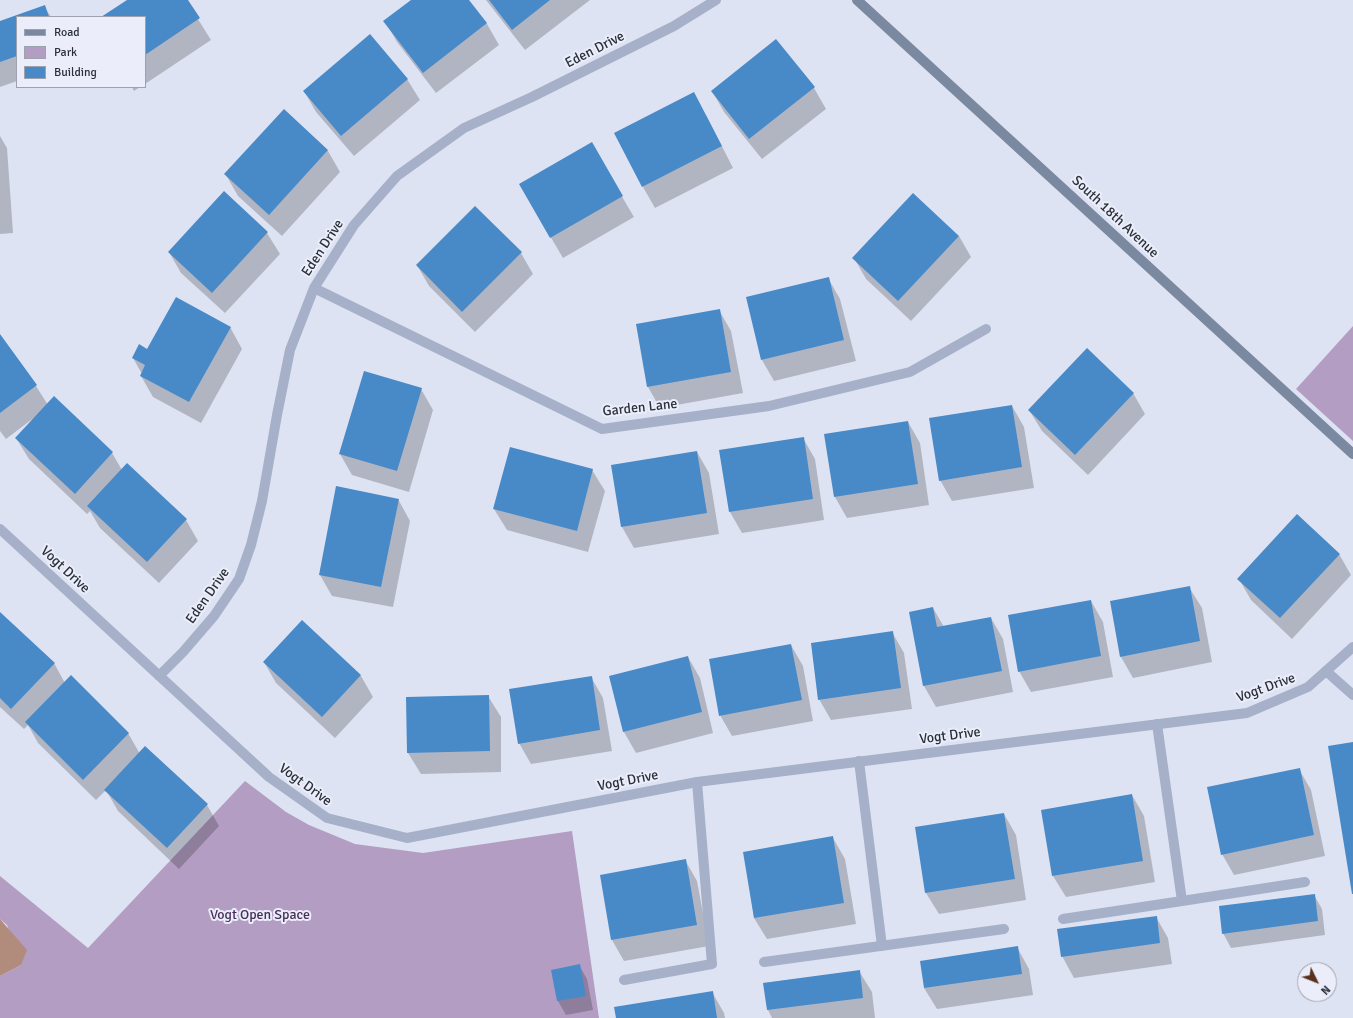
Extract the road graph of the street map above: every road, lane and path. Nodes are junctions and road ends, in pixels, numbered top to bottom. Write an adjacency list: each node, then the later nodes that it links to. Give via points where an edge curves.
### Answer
1 (716, 0): 3 (street, Eden Drive, via 674,26 464,128 397,176 354,225)
2 (857, 0): 5 (street, South 18th Avenue)
3 (314, 288): 4 (street, Garden Lane, via 602,429 768,406 910,372); 9 (street, Eden Drive, via 290,350 262,501 251,545 239,578 214,616)
4 (986, 329)
5 (1353, 454)
6 (0, 529): 9 (street, Vogt Drive)
7 (1353, 647): 8 (street, Vogt Drive)
8 (1326, 671): 10 (street); 11 (street, Vogt Drive, via 1308,687 1248,712)
9 (159, 676): 13 (street, Vogt Drive, via 269,777 327,818 407,838)
10 (1353, 695)
11 (1157, 724): 12 (street, Vogt Drive); 15 (street)
12 (859, 761): 13 (street, Vogt Drive); 18 (street)
13 (697, 782): 20 (street, via 712,964)
14 (1305, 882): 15 (street)
15 (1182, 900): 16 (street)
16 (1063, 919)
17 (1004, 929): 18 (street)
18 (882, 946): 19 (street)
19 (764, 962)
20 (624, 980)

